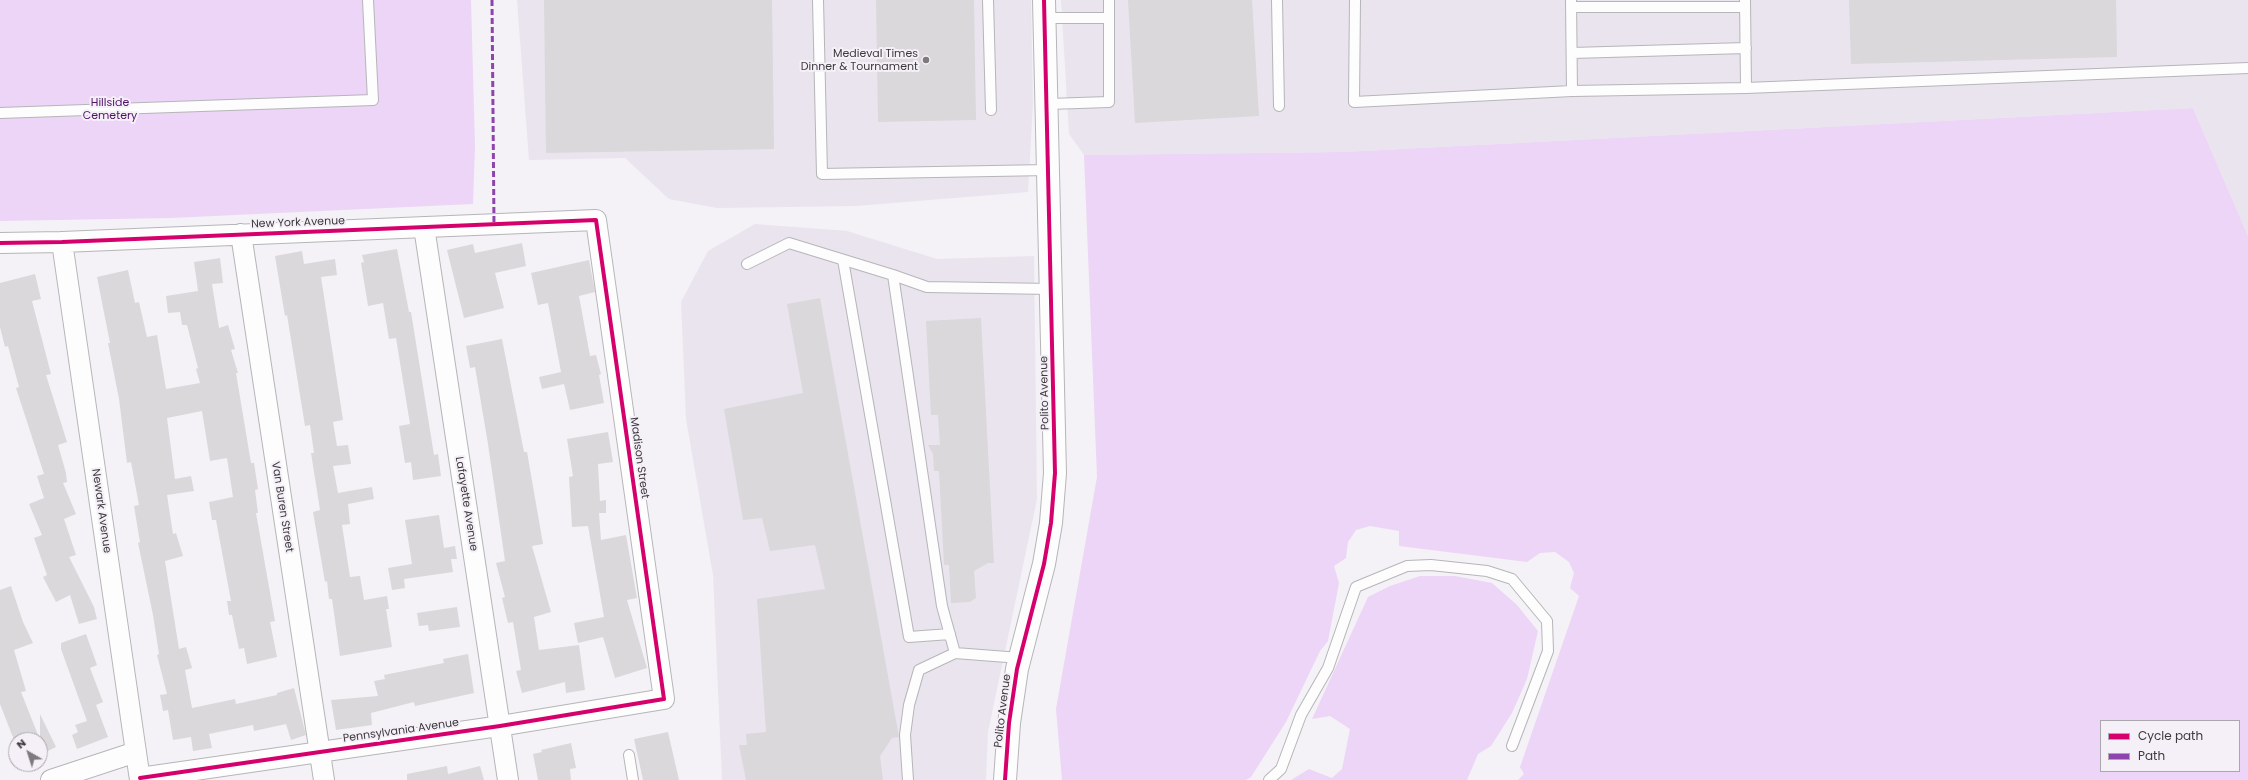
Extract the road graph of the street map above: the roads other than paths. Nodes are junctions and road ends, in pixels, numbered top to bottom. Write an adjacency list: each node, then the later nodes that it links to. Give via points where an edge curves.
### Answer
1 (368, 0): 19 (lane, via 373,100)
2 (818, 0): 20 (lane, via 822,174)
3 (988, 0): 18 (lane)
4 (1109, 0): 10 (lane)
5 (1277, 0): 17 (lane)
6 (1355, 0): 15 (lane, via 1354,102)
7 (1571, 3): 8 (lane); 12 (lane)
8 (1745, 3): 11 (lane)
9 (1045, 9): 10 (lane); 16 (street, Polito Avenue)
10 (1109, 18): 16 (lane, via 1110,102)
11 (1746, 48): 12 (lane); 14 (lane)
12 (1572, 53): 15 (lane)
13 (2248, 68): 14 (lane)
14 (1746, 88): 15 (lane)
15 (1572, 91)
16 (1048, 104): 20 (street, Polito Avenue)
17 (1279, 106)
18 (991, 110)
19 (0, 112)
20 (1049, 170): 29 (street, Polito Avenue)
21 (596, 220): 22 (street, New York Avenue); 33 (street, Madison Street)
22 (424, 227): 23 (street, New York Avenue); 34 (street, Lafayette Avenue)
23 (241, 234): 24 (street, New York Avenue); 37 (street, Van Buren Street)
24 (62, 242): 25 (street, New York Avenue); 36 (street, Newark Avenue)
25 (0, 243)
26 (843, 260): 27 (lane, via 789,243); 28 (lane); 30 (lane, via 909,637)
27 (747, 264)
28 (893, 276): 29 (lane, via 927,287); 30 (lane, via 942,606)
29 (1052, 288): 32 (street, Polito Avenue, via 1055,473 1051,523 1044,564)
30 (950, 634): 31 (lane)
31 (955, 653): 32 (lane); 44 (lane, via 919,670 909,705 905,735)
32 (1020, 658): 45 (street, Polito Avenue, via 1008,722)
33 (664, 699): 34 (street, Pennsylvania Avenue)
34 (500, 726): 37 (street, Pennsylvania Avenue); 42 (street, Lafayette Avenue)
35 (1512, 746): 46 (lane, via 1548,651 1547,621 1512,579 1487,571 1431,565 1407,566 1356,587 1328,668 1301,715 1280,769)
36 (136, 752): 39 (street, Newark Avenue); 40 (street)
37 (319, 752): 39 (street, Pennsylvania Avenue); 41 (street, Van Buren Street)
38 (629, 755): 43 (lane)
39 (140, 779)
40 (51, 780)
41 (324, 780)
42 (508, 780)
43 (633, 780)
44 (908, 780)
45 (1005, 780)
46 (1269, 780)

